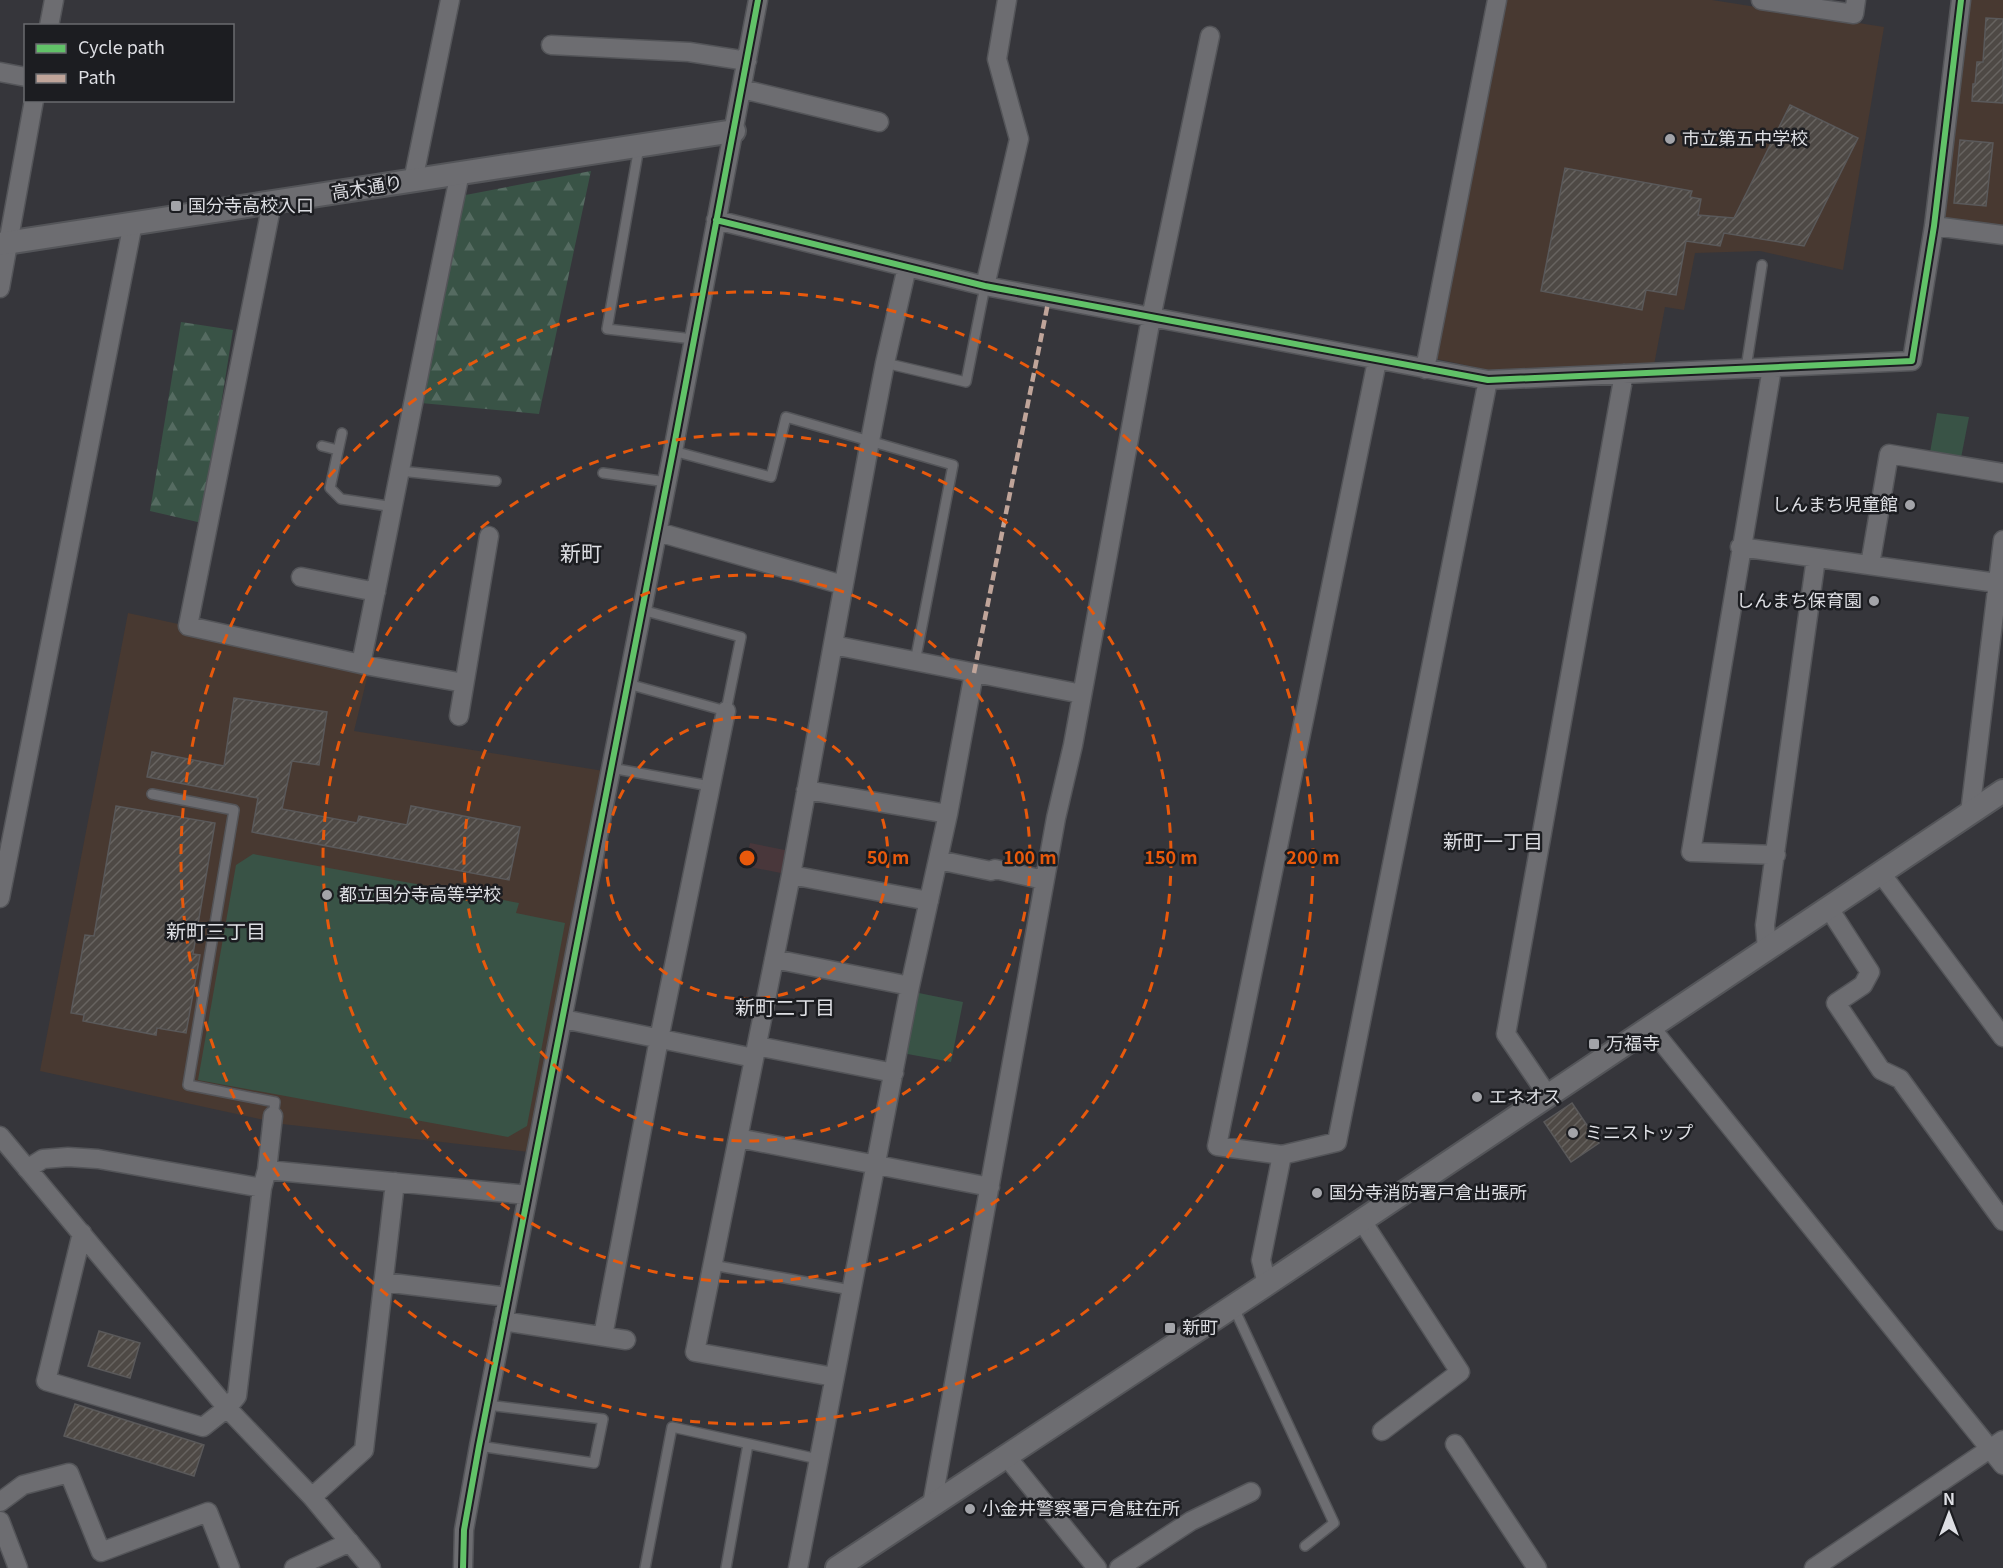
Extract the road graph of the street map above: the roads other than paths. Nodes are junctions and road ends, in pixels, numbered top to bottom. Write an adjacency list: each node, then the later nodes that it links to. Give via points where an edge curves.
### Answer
1 (54, 0): 9 (street)
2 (450, 0): 21 (street)
3 (758, 0): 12 (street)
4 (1007, 0): 30 (street, via 998,59 1019,139)
5 (1497, 0): 38 (street)
6 (1761, 0): 7 (street, via 1854,14)
7 (1856, 0)
8 (1961, 0): 25 (street)
9 (49, 24)
10 (1210, 36): 32 (street)
11 (551, 45): 12 (street, via 689,52)
12 (747, 61): 15 (street)
13 (0, 72): 14 (street)
14 (24, 77)
15 (742, 89): 17 (street); 18 (street)
16 (34, 102): 27 (street)
17 (879, 122)
18 (734, 131): 19 (street, 高木通り); 23 (street)
19 (640, 145): 20 (street, 高木通り); 33 (lane, via 607,329)
20 (460, 174): 21 (street, 高木通り); 46 (street)
21 (413, 181): 22 (street, 高木通り)
22 (272, 203): 24 (street, 高木通り); 65 (street, via 188,626)
23 (716, 220): 29 (street); 33 (street)
24 (133, 223): 27 (street, 高木通り); 84 (street)
25 (1934, 226): 26 (street); 37 (street, via 1912,362)
26 (2003, 235)
27 (4, 243): 31 (street)
28 (1762, 265): 36 (lane)
29 (907, 267): 30 (street); 35 (street)
30 (985, 286): 32 (street); 35 (lane, via 966,382)
31 (0, 288)
32 (1151, 318): 34 (street); 69 (street)
33 (693, 339): 45 (street)
34 (1377, 361): 38 (street); 100 (street, via 1217,1146)
35 (885, 363): 42 (street)
36 (1746, 368): 37 (street); 39 (street)
37 (1772, 368): 55 (street)
38 (1425, 369): 40 (street)
39 (1624, 374): 40 (street); 96 (street, via 1506,1034)
40 (1488, 380): 100 (street, via 1337,1142)
41 (342, 433): 44 (lane)
42 (870, 441): 45 (lane, via 786,417 771,477); 60 (street); 64 (lane, via 953,465)
43 (322, 446): 44 (lane)
44 (338, 450): 51 (lane, via 330,488 341,499)
45 (674, 451): 50 (street)
46 (400, 471): 49 (lane); 51 (street)
47 (603, 473): 50 (lane)
48 (2003, 473): 57 (street, via 1889,454)
49 (496, 481)
50 (667, 482): 52 (street)
51 (394, 507): 61 (street)
52 (658, 532): 60 (street); 62 (street)
53 (489, 536): 67 (street)
54 (2003, 540): 59 (street)
55 (1740, 547): 56 (street); 79 (street, via 1690,852)
56 (1816, 558): 57 (street); 79 (street)
57 (1870, 565): 59 (street)
58 (301, 577): 61 (street)
59 (1997, 583): 77 (street)
60 (843, 585): 63 (street)
61 (376, 592): 65 (street)
62 (642, 610): 68 (street); 70 (lane, via 741,637)
63 (833, 645): 64 (street); 74 (street)
64 (915, 662): 66 (street)
65 (361, 664): 67 (street)
66 (974, 673): 69 (street); 78 (street)
67 (464, 683): 71 (street)
68 (628, 684): 70 (lane); 72 (street)
69 (1082, 694): 83 (street)
70 (726, 711): 73 (street)
71 (459, 716)
72 (611, 768): 73 (lane); 90 (street)
73 (710, 786): 93 (street)
74 (806, 790): 78 (street); 82 (street)
75 (2003, 791): 77 (street)
76 (152, 794): 97 (lane, via 234,810 189,1085 275,1102)
77 (1970, 813): 81 (street)
78 (948, 814): 80 (street)
79 (1776, 855): 87 (street, via 1766,925)
80 (938, 860): 83 (street); 85 (street)
81 (1880, 872): 86 (street); 92 (street)
82 (791, 874): 85 (street); 88 (street)
83 (1044, 880): 105 (street)
84 (0, 898)
85 (929, 902): 89 (street)
86 (1828, 907): 87 (street); 109 (street, via 1870,972 1863,985 1836,1003 1881,1070 1900,1079)
87 (1767, 949): 91 (street)
88 (774, 959): 89 (street); 94 (street)
89 (910, 986): 95 (street)
90 (563, 1019): 93 (street); 107 (street)
91 (1650, 1027): 96 (street); 126 (street)
92 (2003, 1037)
93 (659, 1039): 94 (street); 118 (street)
94 (755, 1052): 95 (street); 99 (street)
95 (894, 1073): 101 (street)
96 (1548, 1096): 108 (street)
97 (273, 1116): 103 (street)
98 (1, 1138): 102 (street)
99 (738, 1138): 101 (street); 111 (street)
100 (1282, 1155): 113 (street, via 1261,1260)
101 (876, 1165): 105 (street); 114 (street)
102 (27, 1168): 106 (street, via 43,1160 98,1159); 110 (street)
103 (267, 1170): 104 (street); 106 (street)
104 (395, 1182): 107 (street); 112 (street)
105 (990, 1187): 134 (street)
106 (262, 1188): 122 (street, via 237,1396)
107 (528, 1195): 115 (street)
108 (1362, 1221): 113 (street); 123 (street, via 1460,1372)
109 (2003, 1221)
110 (82, 1233): 122 (street); 122 (street, via 46,1381 203,1427)
111 (712, 1264): 114 (lane); 120 (street, via 695,1352)
112 (384, 1282): 115 (street); 132 (street, via 364,1450)
113 (1268, 1284): 116 (street)
114 (851, 1290): 120 (street)
115 (508, 1297): 117 (street)
116 (1233, 1306): 128 (street); 137 (lane, via 1334,1522)
117 (503, 1321): 118 (street); 121 (street)
118 (603, 1336): 119 (street)
119 (626, 1340)
120 (834, 1377): 129 (street)
121 (487, 1405): 127 (street); 127 (lane, via 603,1419 594,1462)
122 (227, 1408): 132 (street)
123 (1382, 1431)
124 (748, 1444): 129 (lane); 143 (lane, via 672,1427); 144 (lane)
125 (1455, 1444): 149 (street)
126 (1996, 1444): 130 (street); 150 (street)
127 (479, 1446): 142 (street, via 464,1530)
128 (1006, 1456): 134 (street); 147 (street)
129 (818, 1459): 145 (street)
130 (2003, 1465)
131 (1251, 1492): 148 (street, via 1191,1521)
132 (312, 1497): 136 (street)
133 (0, 1502): 139 (street, via 23,1485 69,1473 101,1552 208,1512)
134 (932, 1505): 146 (street)
135 (0, 1521): 138 (street)
136 (350, 1542): 140 (street); 141 (street)
137 (1305, 1546)
138 (18, 1568)
139 (230, 1568)
140 (294, 1568)
141 (371, 1568)
142 (463, 1568)
143 (645, 1568)
144 (726, 1568)
145 (798, 1568)
146 (837, 1568)
147 (1097, 1568)
148 (1119, 1568)
149 (1537, 1568)
150 (1814, 1568)

